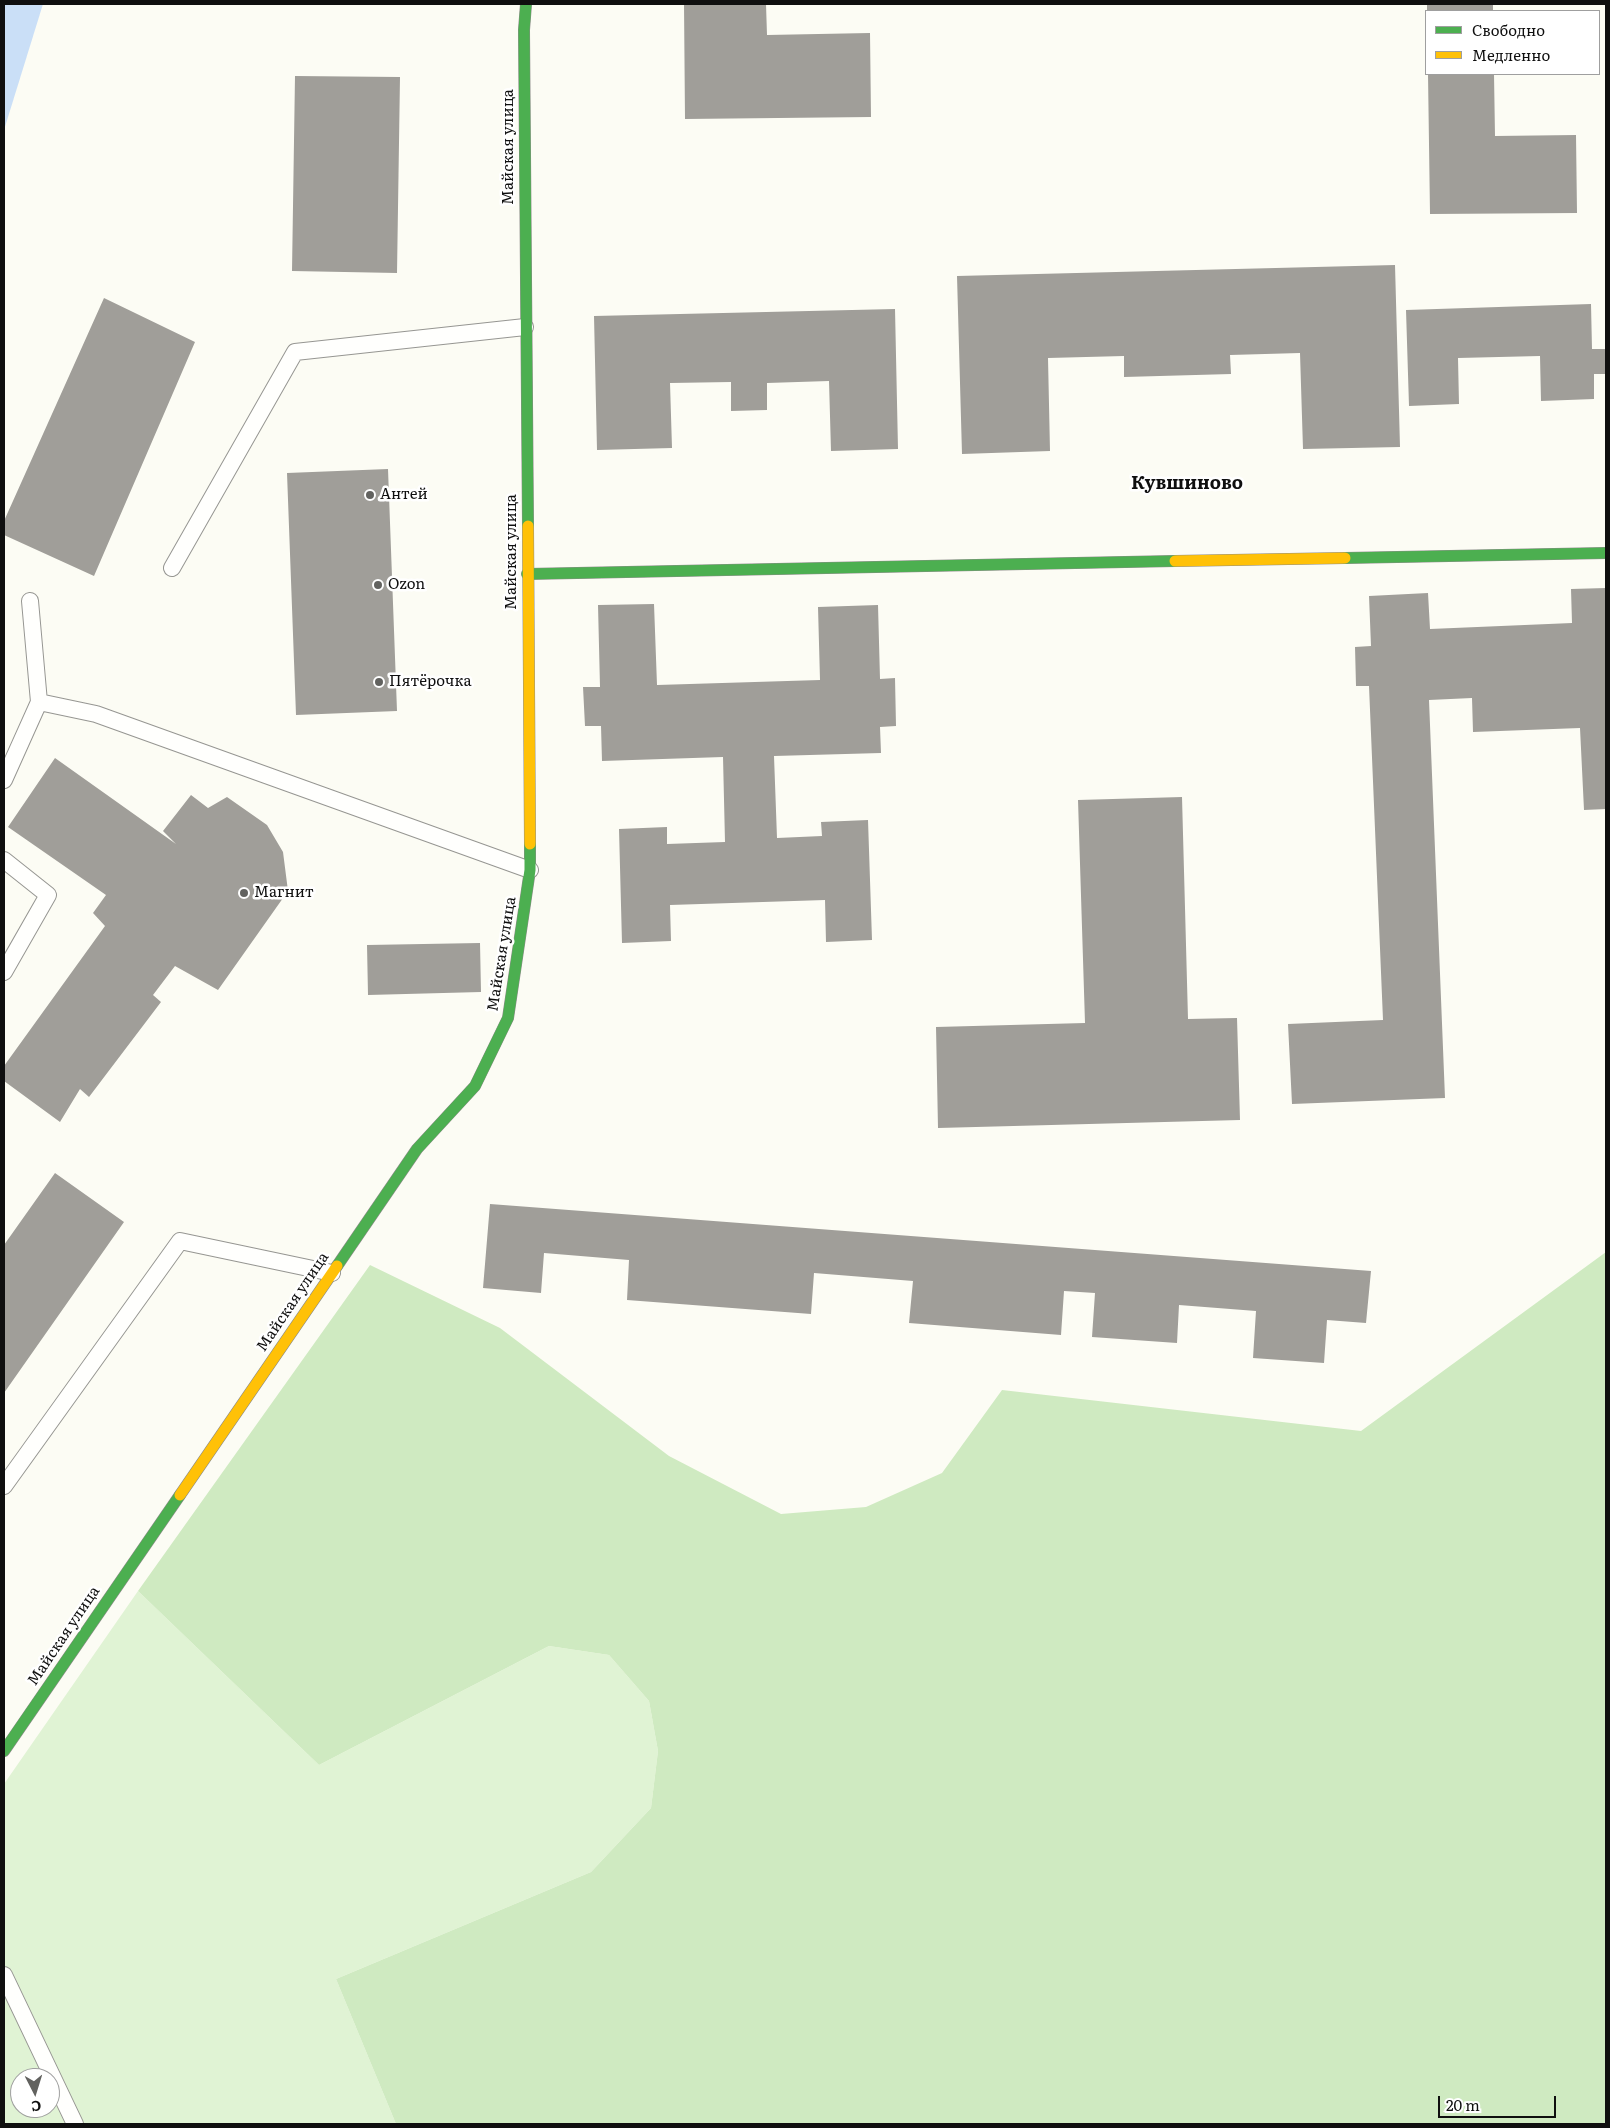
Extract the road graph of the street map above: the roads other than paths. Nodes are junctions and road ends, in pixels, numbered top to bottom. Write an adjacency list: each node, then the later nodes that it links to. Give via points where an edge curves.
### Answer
1 (526, 4): 2 (street, Майская улица)
2 (525, 327): 4 (lane, via 294,352); 5 (street, Майская улица)
3 (1606, 553): 5 (street)
4 (172, 568)
5 (527, 574): 10 (street, Майская улица)
6 (30, 601): 7 (lane)
7 (39, 702): 8 (lane); 10 (lane, via 96,714)
8 (4, 780)
9 (4, 860): 11 (lane, via 48,895)
10 (530, 870): 12 (street, Майская улица, via 508,1018 474,1086 417,1149)
11 (4, 972)
12 (332, 1273): 13 (lane, via 180,1241); 14 (street, Майская улица)
13 (4, 1486)
14 (4, 1749)
15 (4, 1975): 16 (lane)
16 (75, 2124)

